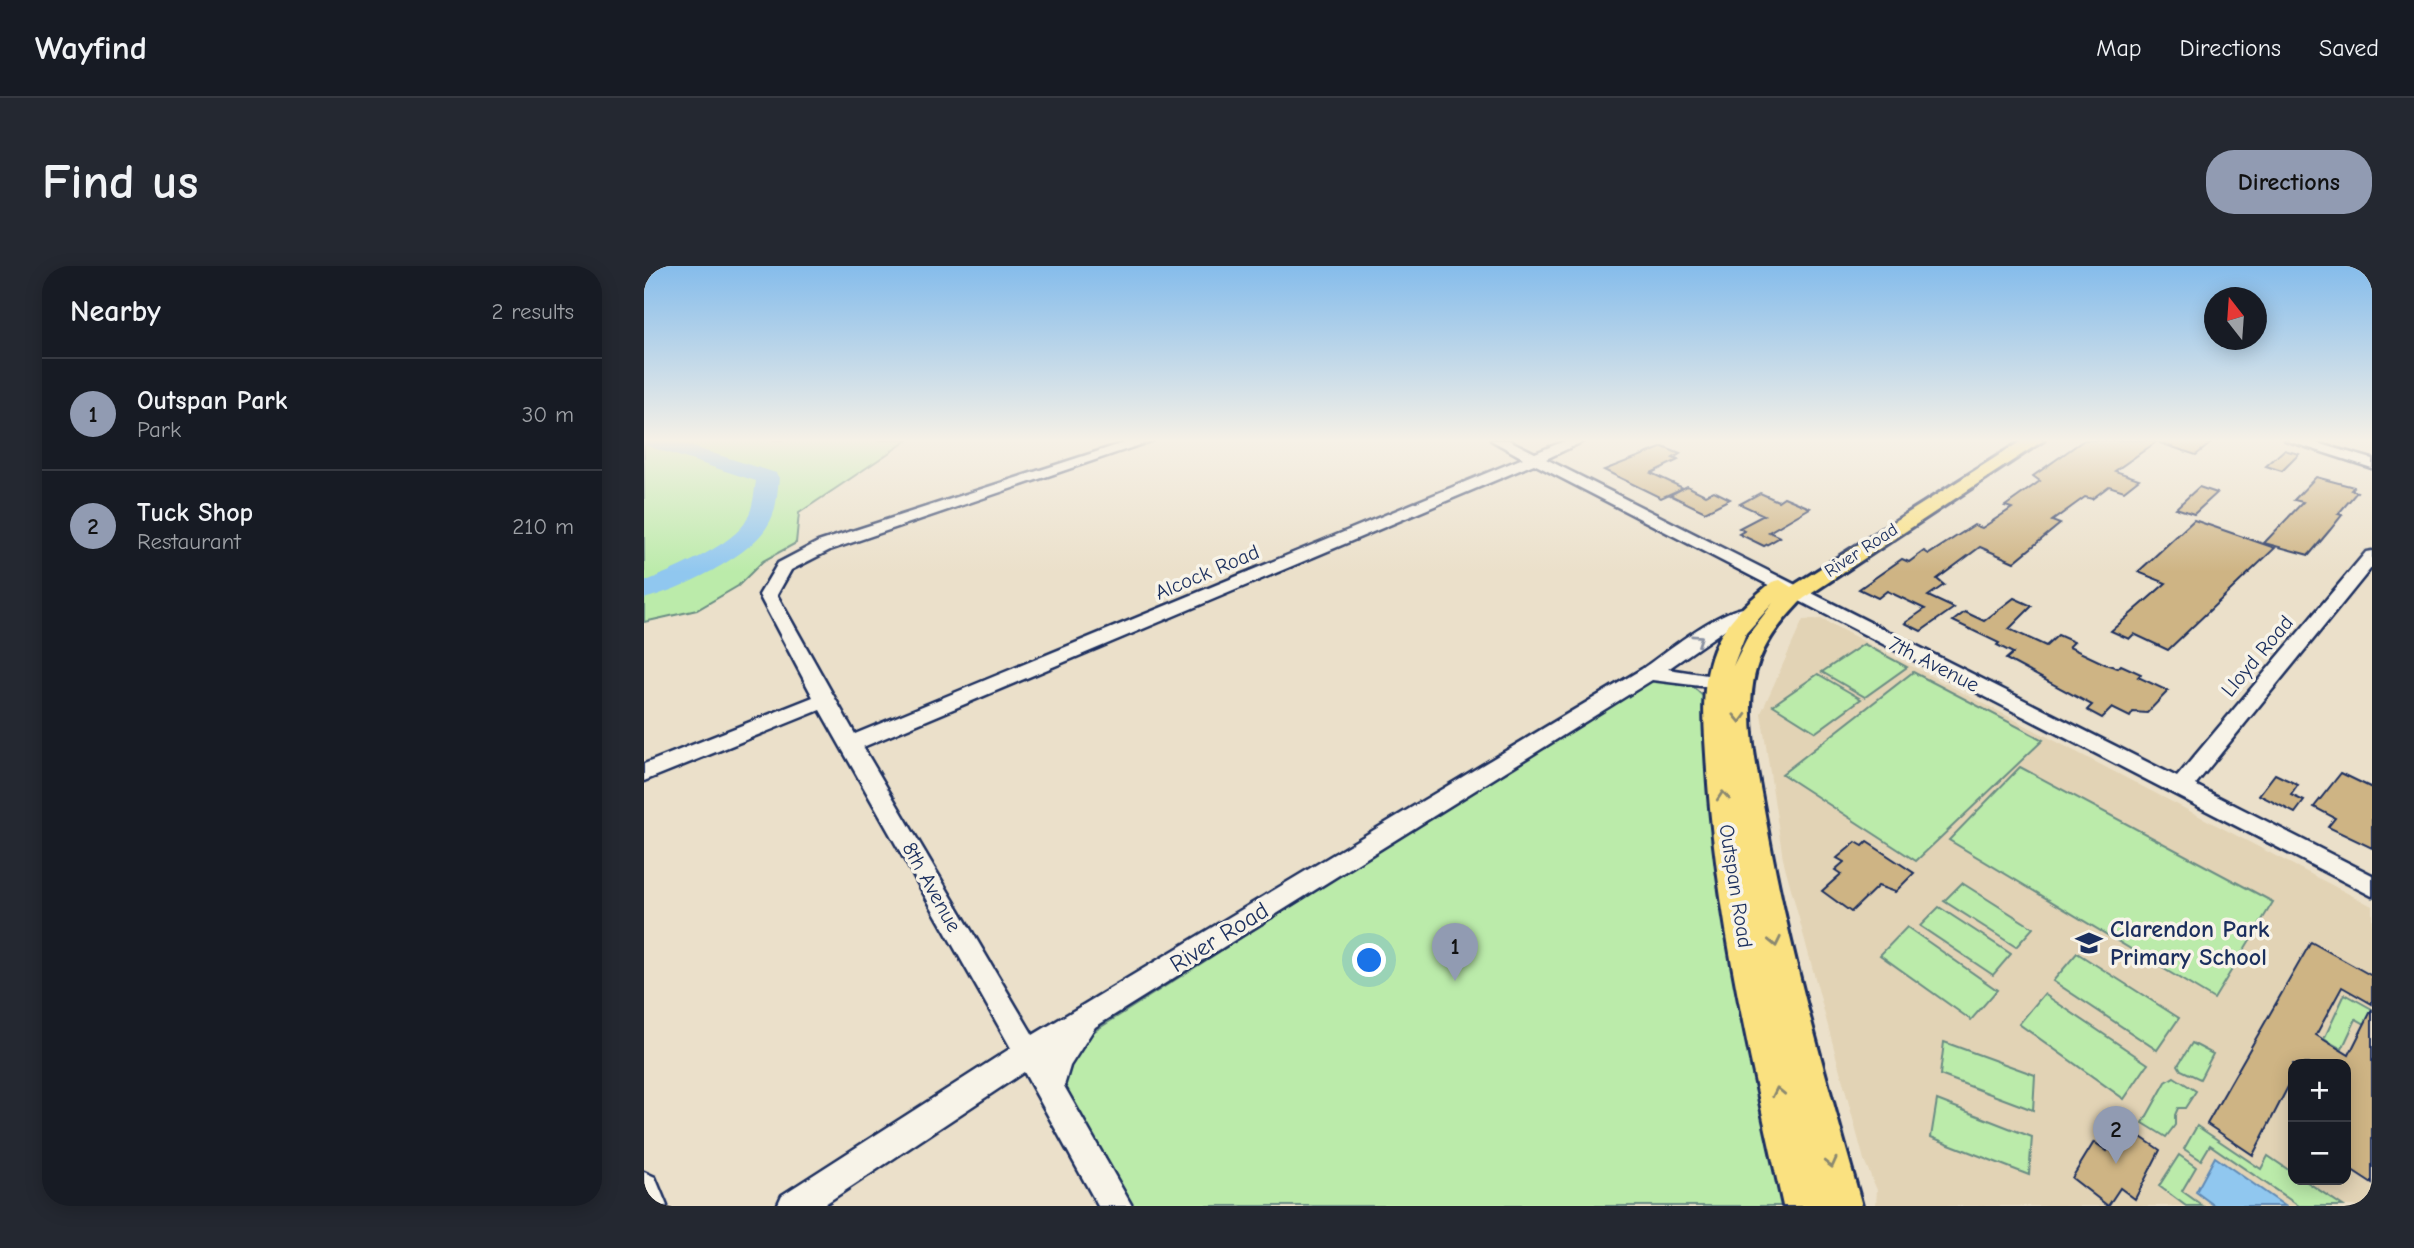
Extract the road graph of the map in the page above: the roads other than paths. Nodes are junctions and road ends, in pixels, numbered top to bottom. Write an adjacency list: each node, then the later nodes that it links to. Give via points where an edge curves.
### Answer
1 (1012, 484): 10 (street, 8th Avenue, via 851,536 784,567 768,595)
2 (1474, 484): 11 (street, Alcock Road)
3 (1586, 484): 6 (street, 7th Avenue)
4 (1953, 484): 6 (main road, River Road)
5 (2372, 556): 13 (street, Lloyd Road)
6 (1789, 589): 7 (main road, Outspan Road); 9 (main road, Outspan Road); 13 (street, 7th Avenue)
7 (1750, 612): 8 (street, River Road, one-way to 7, via 1728,620); 9 (main road, Outspan Road, via 1725,651)
8 (1649, 673): 9 (street); 15 (street, River Road)
9 (1729, 683): 22 (main road, Outspan Road, one-way to 9, via 1736,898 1722,798); 23 (main road, Outspan Road, one-way to 23, via 1739,717 1756,853 1783,978)
10 (825, 700): 11 (street, 8th Avenue); 12 (street)
11 (851, 744): 16 (street, 8th Avenue)
12 (644, 773)
13 (2180, 789): 14 (street, 7th Avenue)
14 (2372, 887)
15 (1092, 1015): 16 (street, River Road); 17 (street, via 1068,1042)
16 (1030, 1052): 17 (street, 8th Avenue); 20 (street, River Road)
17 (1049, 1086): 21 (street, 8th Avenue)
18 (644, 1188): 19 (street)
19 (651, 1206)
20 (793, 1206)
21 (1116, 1206)
22 (1804, 1206)
23 (1842, 1206)

